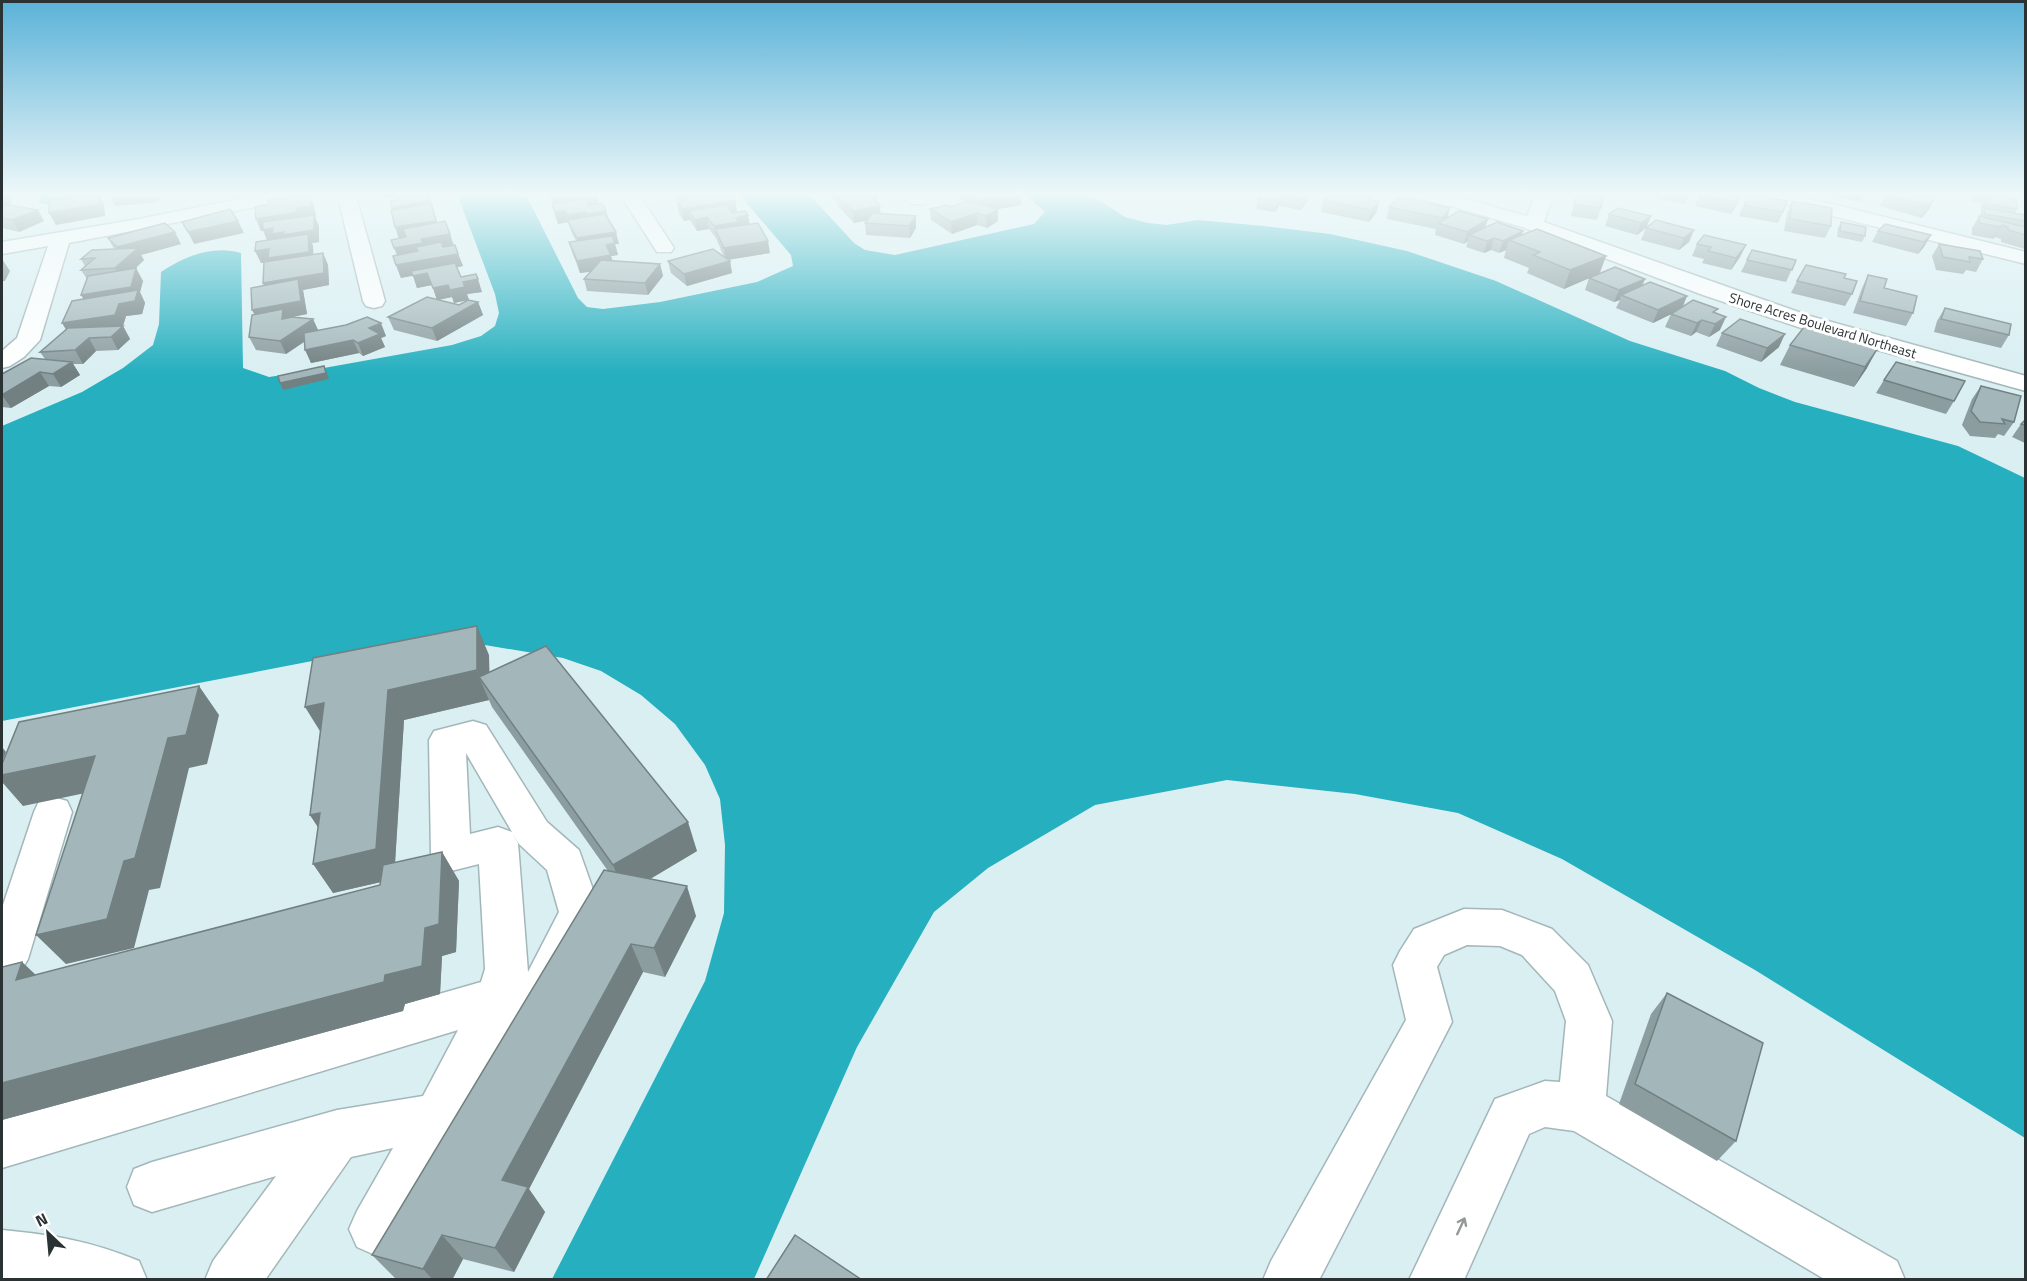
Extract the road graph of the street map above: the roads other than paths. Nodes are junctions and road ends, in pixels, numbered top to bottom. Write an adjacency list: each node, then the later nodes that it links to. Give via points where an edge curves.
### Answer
1 (56, 253): 7 (street, via 28,340)
2 (361, 253): 6 (street)
3 (1611, 253): 8 (street, Shore Acres Boulevard Northeast, via 1762,307)
4 (2004, 253): 5 (street)
5 (2025, 258)
6 (374, 301)
7 (2, 361)
8 (2025, 384)
9 (53, 812): 10 (street)
10 (2, 964)
11 (498, 997): 13 (street); 13 (street, via 507,969 516,838 565,862 580,912 419,1238 375,1228); 15 (street)
12 (1563, 1106): 20 (street, via 1589,1021 1572,979 1537,942 1502,928 1464,927 1429,942 1415,965 1429,1022); 21 (street, one-way to 12, via 1512,1116); 22 (street)
13 (437, 1118): 14 (street)
14 (337, 1134): 16 (street); 19 (street)
15 (2, 1144)
16 (152, 1187)
17 (2, 1257): 18 (street, via 61,1263 107,1273)
18 (120, 1280)
19 (232, 1280)
20 (1290, 1280)
21 (1436, 1280)
22 (1878, 1280)

